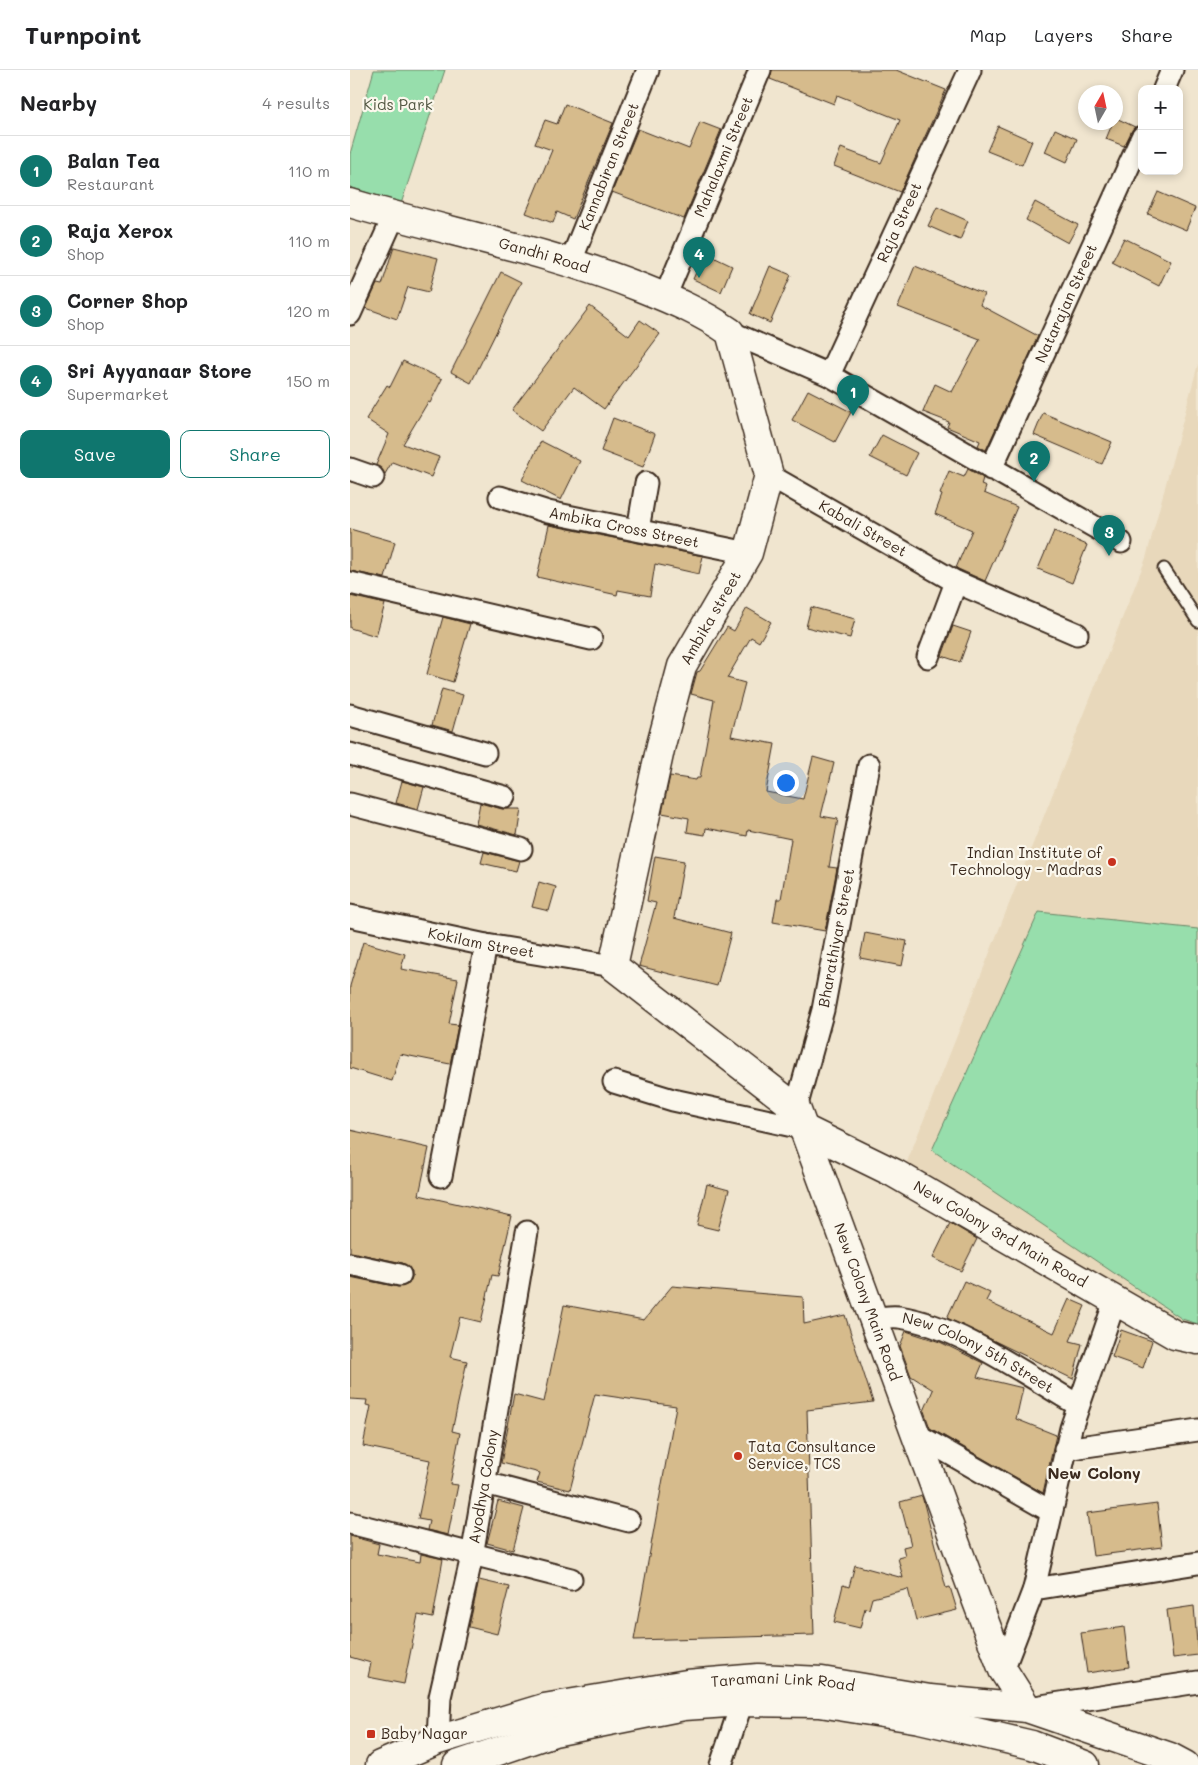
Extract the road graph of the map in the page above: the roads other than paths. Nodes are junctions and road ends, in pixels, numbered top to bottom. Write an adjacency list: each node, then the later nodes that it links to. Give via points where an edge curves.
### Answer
1 (648, 70): 9 (street, Kannabiran Street)
2 (760, 70): 10 (street, Mahalaxmi Street)
3 (970, 70): 13 (street, Raja Street)
4 (1172, 70): 5 (street)
5 (1166, 85)
6 (1138, 146): 15 (street, Natarajan Street)
7 (350, 202): 8 (street, Gandhi Road)
8 (394, 216): 9 (street, Gandhi Road); 11 (street)
9 (571, 261): 10 (street, Gandhi Road)
10 (665, 297): 12 (street, Gandhi Road)
11 (350, 314)
12 (730, 332): 13 (street); 16 (street)
13 (829, 375): 15 (street)
14 (350, 468): 17 (street)
15 (991, 469): 21 (street)
16 (769, 475): 22 (street, Ambika street); 24 (street, Kabali Street)
17 (373, 477)
18 (646, 482): 20 (street)
19 (500, 497): 20 (street, Ambika Cross Street, via 548,512)
20 (638, 530): 22 (street, Ambika Cross Street)
21 (1121, 542)
22 (748, 553): 39 (street, Ambika street, via 682,666 661,745)
23 (1164, 569): 26 (lane)
24 (956, 582): 27 (street, Kabali Street); 29 (street)
25 (350, 583): 28 (street)
26 (1198, 621)
27 (1077, 634)
28 (591, 639)
29 (928, 657)
30 (350, 715): 31 (street)
31 (485, 753)
32 (350, 754): 34 (street)
33 (869, 765): 41 (street, Bharathiyar Street, via 823,1010)
34 (505, 797)
35 (350, 804): 36 (street)
36 (521, 849)
37 (350, 916): 38 (street, Kokilam Street)
38 (486, 945): 39 (street, Kokilam Street); 42 (street)
39 (613, 966): 41 (street)
40 (614, 1082): 41 (street, via 682,1102)
41 (799, 1118): 46 (street, New Colony 3rd Main Road); 47 (street, New Colony Main Road)
42 (441, 1176)
43 (527, 1232): 53 (street, Ayodhya Colony)
44 (350, 1264): 45 (street)
45 (400, 1275)
46 (1115, 1301): 48 (street, New Colony 3rd Main Road, via 1176,1335); 49 (street)
47 (872, 1318): 49 (street, New Colony 5th Street, via 898,1317 934,1326 992,1354); 51 (street, New Colony Main Road)
48 (1198, 1340)
49 (1078, 1406): 52 (street)
50 (1198, 1430): 52 (street)
51 (914, 1434): 54 (street); 61 (street, New Colony Main Road)
52 (1066, 1449): 54 (street)
53 (485, 1483): 55 (street); 57 (street, Ayodhya Colony)
54 (1050, 1510): 60 (street)
55 (629, 1522)
56 (350, 1524): 57 (street)
57 (472, 1556): 59 (street); 65 (street, Ayodhya Colony, via 440,1697)
58 (1198, 1562): 60 (street)
59 (571, 1579)
60 (1034, 1589): 61 (street)
61 (1003, 1670): 64 (street, New Colony Main Road)
62 (1198, 1682): 64 (street)
63 (742, 1702): 67 (street, Taramani Link Road, via 684,1706 554,1732); 68 (street); 69 (street, Taramani Link Road, via 820,1703 920,1719 1032,1744)
64 (1027, 1708): 65 (street, Taramani Link Road, via 930,1698 822,1681 758,1678 687,1684 544,1708); 70 (street, Taramani Link Road)
65 (443, 1753): 66 (street, Taramani Link Road)
66 (380, 1765)
67 (457, 1765)
68 (721, 1765)
69 (1085, 1765)
70 (1185, 1765)

